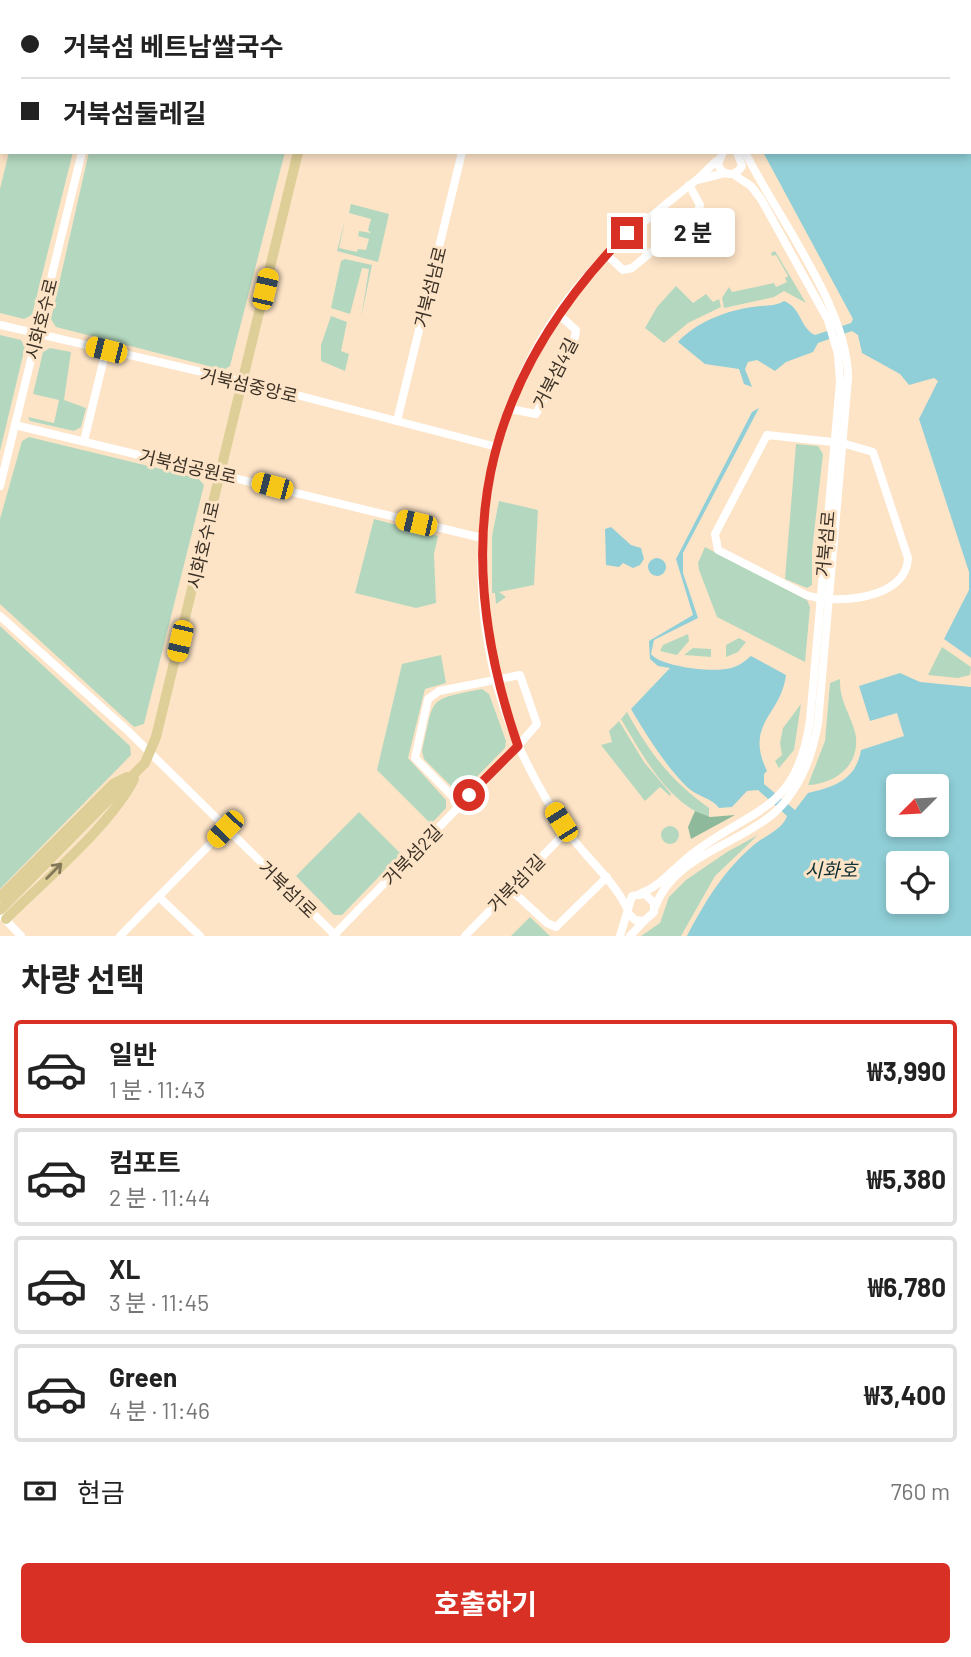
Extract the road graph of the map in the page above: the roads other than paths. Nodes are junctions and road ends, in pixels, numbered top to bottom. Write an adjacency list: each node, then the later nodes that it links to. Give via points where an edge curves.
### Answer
1 (82, 154): 14 (street, 시화호수로)
2 (298, 154): 16 (main road, 시화호수1로)
3 (462, 154): 18 (street, 거북섬남로)
4 (719, 154): 6 (street, via 719,167); 7 (street)
5 (741, 154): 6 (street, via 742,166); 12 (street)
6 (725, 175): 7 (street); 8 (street); 8 (street)
7 (697, 180): 9 (street)
8 (742, 180): 12 (street, via 761,199)
9 (689, 185): 10 (street); 10 (street, via 699,205 697,214 632,268 623,270)
10 (607, 255): 11 (street)
11 (558, 314): 17 (street); 17 (street, 거북섬4길, via 576,330 575,338 536,414)
12 (832, 318): 21 (street, 거북섬로, via 848,368)
13 (0, 325): 14 (street, 거북섬중앙로)
14 (37, 334): 15 (street, 거북섬중앙로); 19 (street, 시화호수로)
15 (106, 350): 16 (street, 거북섬중앙로); 20 (street)
16 (243, 383): 18 (street, 거북섬중앙로); 23 (main road, 시화호수1로)
17 (510, 409): 22 (street)
18 (397, 421): 22 (street, 거북섬중앙로)
19 (15, 425): 20 (street, 거북섬공원로); 24 (street, 시화호수로)
20 (84, 441): 23 (street, 거북섬공원로)
21 (838, 442): 26 (street, 거북섬로); 26 (street, via 869,449 876,456 908,565 902,580 891,587 839,601); 26 (street, via 767,435 714,540 718,550 806,596)
22 (497, 447): 25 (street)
23 (219, 474): 25 (street, 거북섬공원로); 30 (main road, 시화호수1로)
24 (0, 486)
25 (482, 537): 28 (street, via 483,593)
26 (824, 600): 33 (street, 거북섬로, via 807,737 786,793)
27 (0, 616): 30 (street, 거북섬1로)
28 (496, 680): 29 (street); 29 (street, 거북섬2길, via 522,677 537,717 537,724); 32 (street, via 439,691 428,699 415,758)
29 (518, 746): 32 (street, 거북섬2길); 35 (street)
30 (149, 755): 31 (main road, 시화호수1로); 34 (street, 거북섬1로)
31 (138, 771): 40 (main road, via 113,784); 44 (main road, 시화호수1로); 44 (main road, one-way to 31, via 125,797)
32 (460, 804): 49 (street, 거북섬2길)
33 (769, 811): 39 (street, 거북섬로, via 704,845); 42 (street, via 687,868 664,889)
34 (225, 829): 41 (street); 49 (street, 거북섬1로)
35 (566, 831): 36 (street); 38 (street, 거북섬1길)
36 (607, 877): 37 (street); 38 (street, via 556,927)
37 (616, 886): 39 (street); 43 (street)
38 (510, 889): 50 (street, 거북섬1길)
39 (638, 893): 42 (street, via 652,899); 43 (street, via 629,900)
40 (0, 897)
41 (159, 897): 47 (street); 48 (street)
42 (655, 907): 45 (street)
43 (628, 910): 45 (street); 51 (street)
44 (2, 914): 46 (street)
45 (644, 921): 52 (street)
46 (21, 936)
47 (120, 936)
48 (200, 936)
49 (335, 936)
50 (465, 936)
51 (620, 936)
52 (630, 936)

